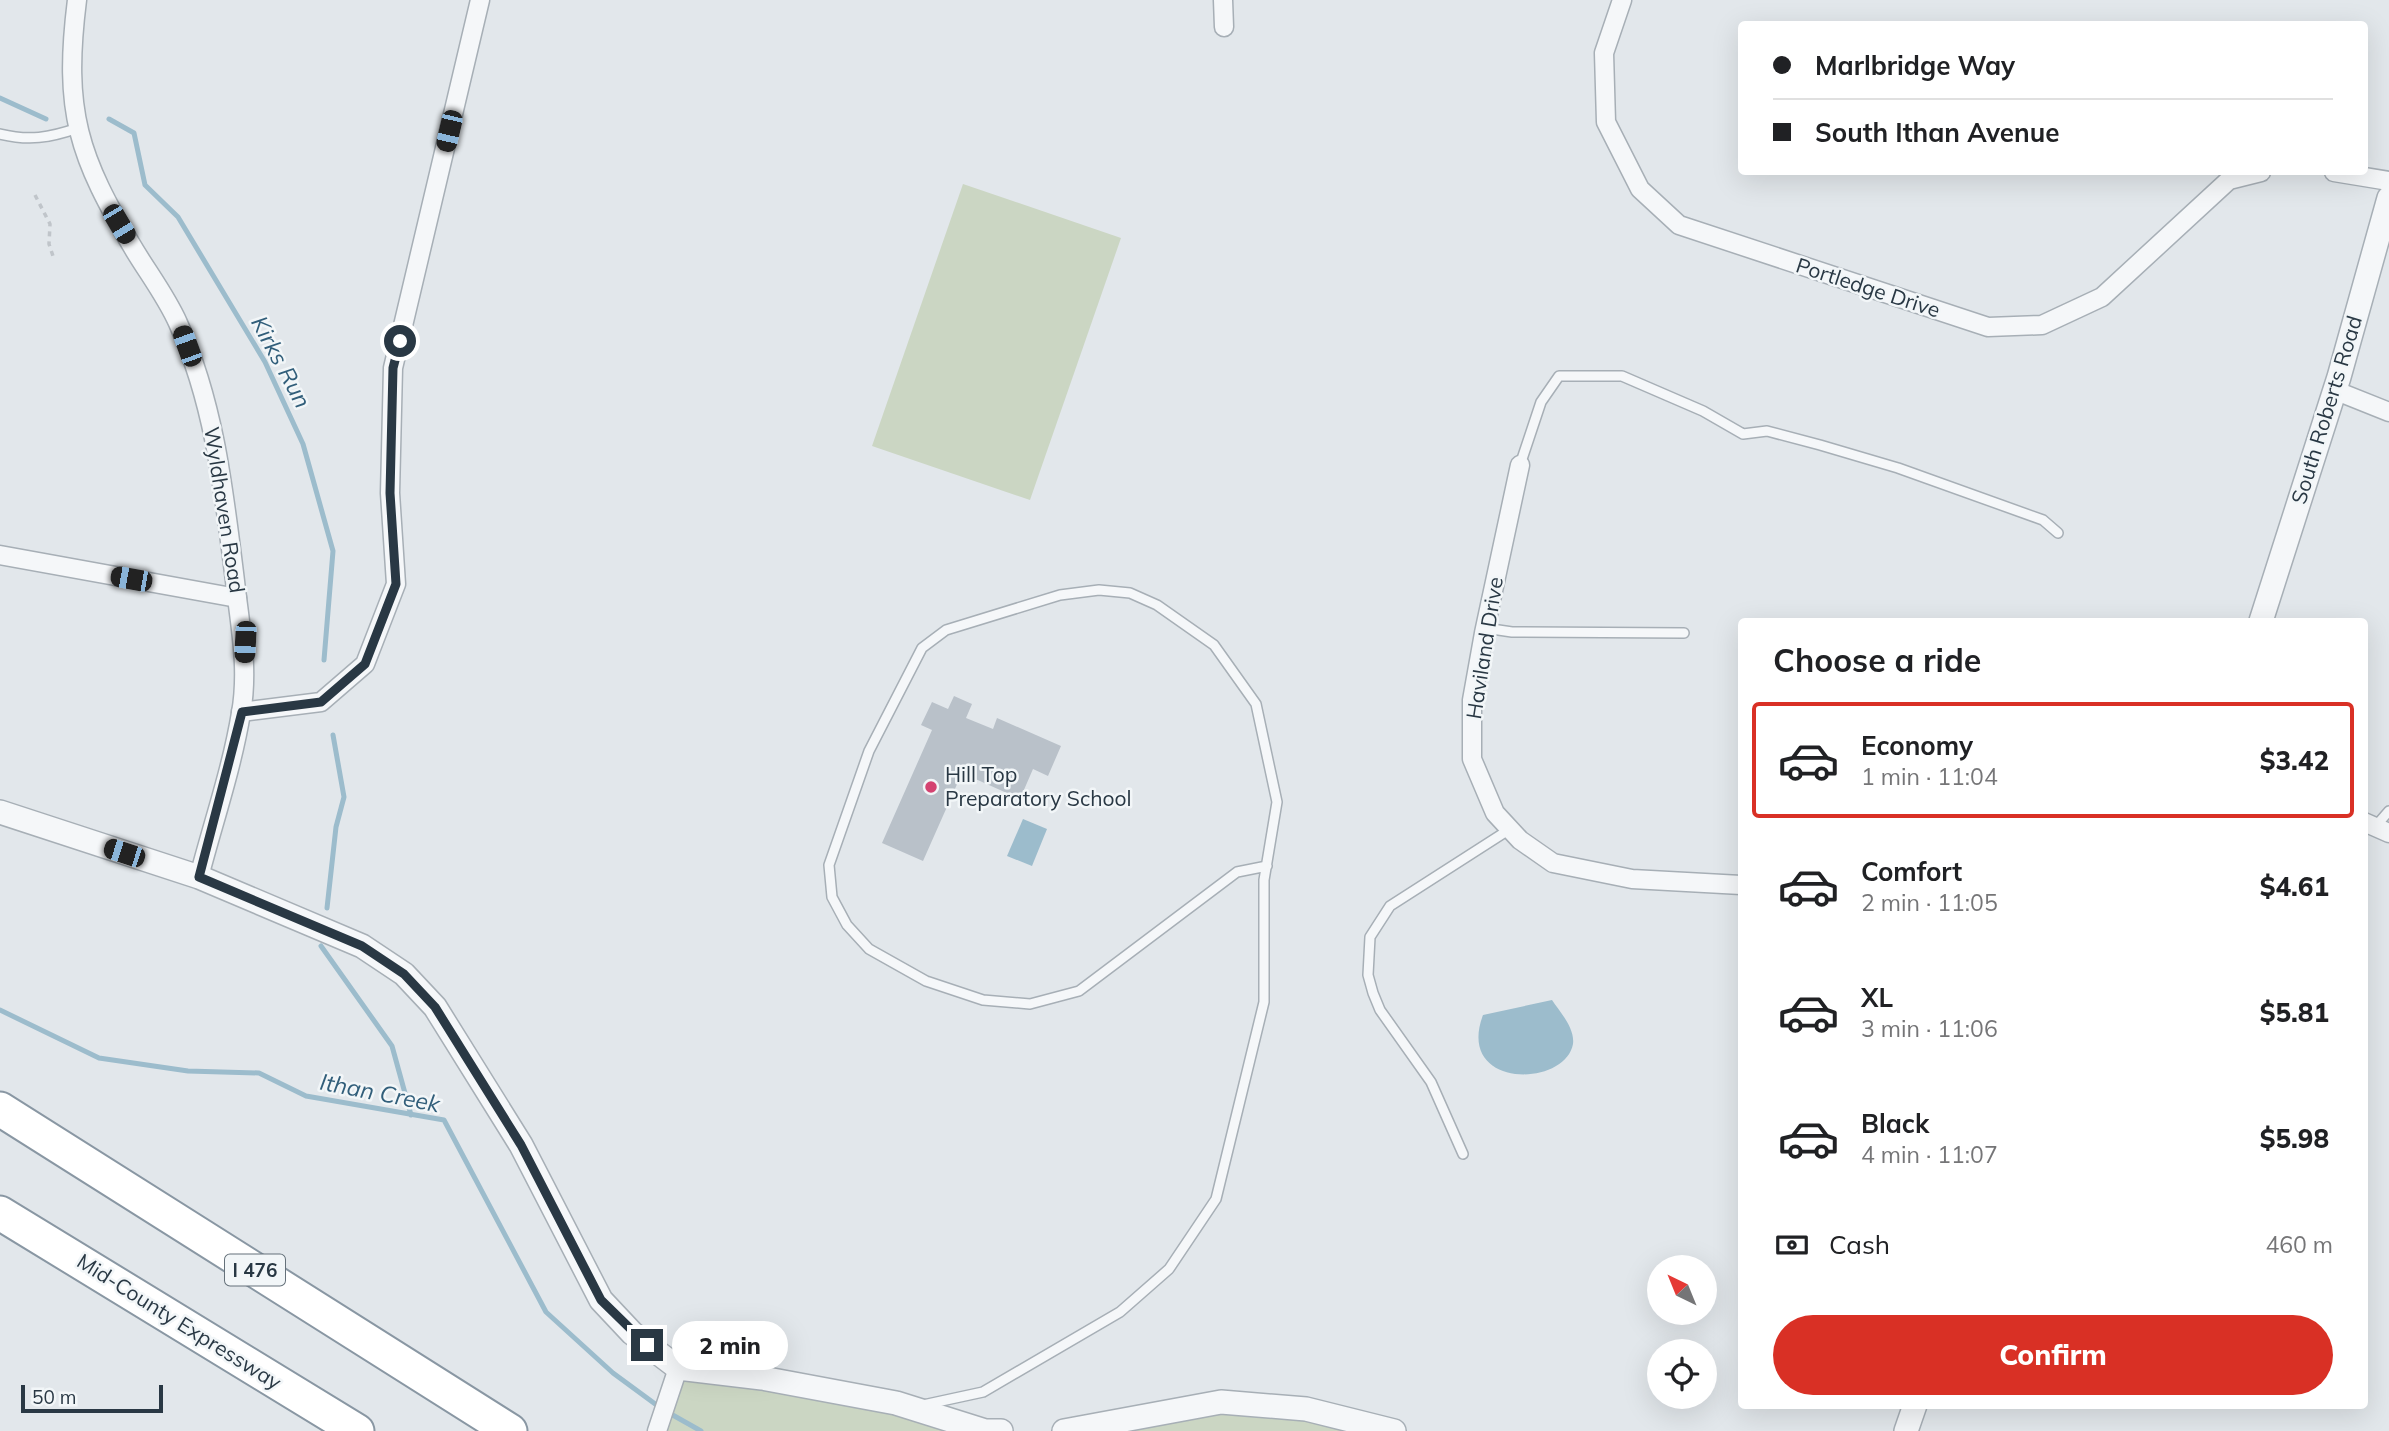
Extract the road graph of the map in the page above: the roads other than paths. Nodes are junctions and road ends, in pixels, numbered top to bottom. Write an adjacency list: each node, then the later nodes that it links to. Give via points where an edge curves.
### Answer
1 (77, 0): 6 (street, Wyldhaven Road, via 71,44 72,99)
2 (480, 0): 21 (street, via 393,368 390,493 396,584 365,664 321,702)
3 (1223, 0): 5 (street)
4 (1622, 0): 8 (street, Portledge Drive, via 1604,53 1606,122 1640,190 1679,225 1988,327 2042,325 2102,297 2229,180)
5 (1224, 27)
6 (78, 128): 7 (lane, via 26,140); 17 (street, Wyldhaven Road, via 101,194 178,322 204,393 221,466)
7 (0, 134)
8 (2249, 175)
9 (2352, 175): 10 (street)
10 (2389, 181)
11 (2389, 198): 12 (street, South Roberts Road)
12 (2334, 390): 13 (street); 18 (street, South Roberts Road)
13 (2389, 412)
14 (1520, 466): 15 (lane, via 1541,402 1559,376 1622,376 1743,434 1767,431 1898,468 2043,520); 19 (street, Haviland Drive)
15 (2058, 533)
16 (0, 555): 17 (street)
17 (237, 598): 21 (street, Wyldhaven Road, via 245,642)
18 (2262, 618)
19 (1485, 628): 20 (lane); 25 (street, Haviland Drive, via 1472,700 1472,760 1495,813)
20 (1684, 633)
21 (242, 712): 27 (street, Wyldhaven Road)
22 (2389, 811): 24 (lane)
23 (0, 812): 27 (street)
24 (2376, 827)
25 (1510, 829): 28 (street, Haviland Drive, via 1553,863 1632,879); 30 (lane, via 1390,906 1370,937 1368,975 1377,1002 1432,1082)
26 (1267, 866): 26 (lane, via 1277,802 1256,704 1214,645 1157,605 1130,593 1099,590 1060,595 946,630 922,648 869,751 829,865 832,897 847,925 869,949 926,981 983,1000 1030,1004 1079,991 1237,872); 33 (lane, via 1264,1002 1216,1199 1169,1269 1120,1312 983,1392)
27 (199, 877): 32 (street, via 362,946 404,974 435,1007 521,1145 601,1300 632,1334)
28 (1738, 885)
29 (0, 1109): 37 (highway, I 476)
30 (1463, 1154)
31 (0, 1213): 36 (highway, Mid-County Expressway)
32 (678, 1368): 33 (street, via 762,1378); 35 (street)
33 (911, 1408): 38 (street, via 985,1431)
34 (1914, 1409): 41 (street)
35 (661, 1418)
36 (357, 1431)
37 (510, 1431)
38 (1001, 1431)
39 (1064, 1431): 40 (street, via 1221,1402 1306,1409)
40 (1394, 1431)
41 (1906, 1431)

